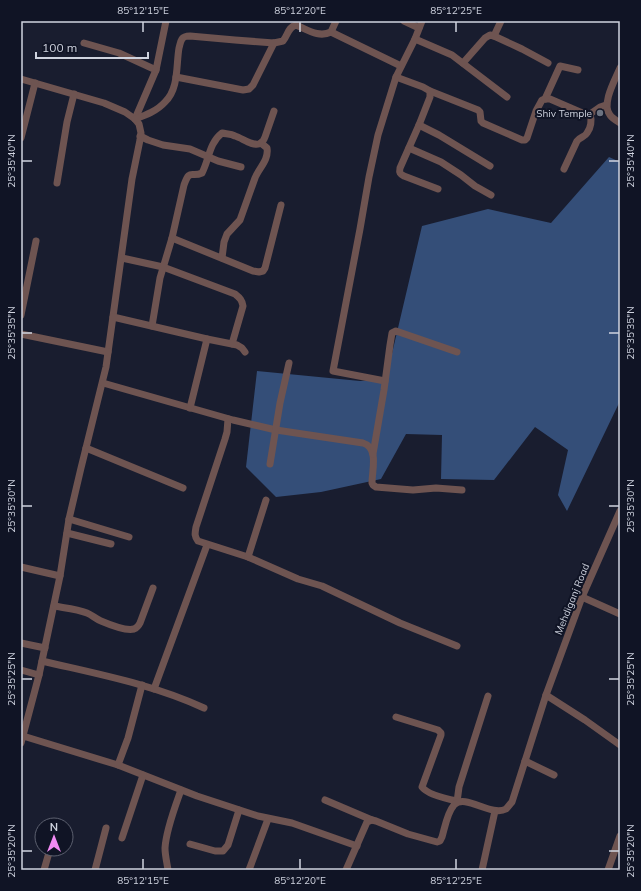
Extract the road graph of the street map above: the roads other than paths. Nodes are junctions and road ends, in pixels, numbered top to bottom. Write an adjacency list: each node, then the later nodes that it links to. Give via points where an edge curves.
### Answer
1 (166, 21): 15 (street)
2 (336, 21): 6 (street)
3 (404, 21): 5 (street)
4 (501, 21): 7 (street)
5 (421, 24): 8 (street)
6 (331, 32): 10 (street, via 319,35 296,25 290,28 283,41); 13 (street)
7 (494, 36): 11 (street, via 485,38); 12 (street)
8 (415, 39): 11 (street, via 452,55); 13 (street)
9 (84, 43): 15 (street, via 119,53)
10 (274, 43): 17 (street, via 249,89); 17 (street, via 184,37 178,53)
11 (463, 63): 24 (street)
12 (548, 63)
13 (401, 66): 18 (street)
14 (620, 68): 20 (street)
15 (156, 70): 29 (street)
16 (578, 70): 25 (street, via 560,66)
17 (176, 77): 29 (street, via 166,102)
18 (396, 77): 22 (street, via 424,87); 59 (street, via 373,156 333,371)
19 (21, 79): 21 (street)
20 (617, 82): 26 (street, via 608,96)
21 (35, 83): 23 (street); 33 (street)
22 (430, 92): 25 (street, via 478,110 483,123 522,140 527,138 536,111); 31 (street)
23 (74, 94): 29 (street, via 104,103); 40 (street, via 66,122)
24 (507, 97)
25 (545, 99): 28 (street)
26 (606, 105): 28 (street); 30 (street, via 610,116)
27 (274, 111): 34 (street)
28 (590, 114): 39 (street, via 588,132 577,141)
29 (135, 119): 32 (street, via 139,124)
30 (620, 123)
31 (419, 125): 35 (street); 37 (street)
32 (140, 136): 36 (street, via 155,143 190,149); 46 (street)
33 (21, 138)
34 (261, 143): 36 (street, via 252,143 222,133); 47 (street, via 267,148 267,157 255,178 240,220 227,234)
35 (409, 148): 41 (street, via 400,174); 42 (street, via 441,162)
36 (208, 156): 38 (street); 44 (street, via 202,173 191,174 186,178)
37 (490, 166)
38 (242, 167)
39 (564, 169)
40 (58, 183)
41 (438, 189)
42 (491, 195)
43 (281, 205): 47 (street, via 263,271 253,271)
44 (172, 238): 47 (street); 48 (street)
45 (36, 241): 49 (street)
46 (122, 258): 48 (street); 50 (street)
47 (222, 258)
48 (163, 267): 51 (street); 54 (street, via 240,297 243,306)
49 (21, 315)
50 (113, 317): 51 (street); 55 (street)
51 (152, 326): 53 (street)
52 (21, 334): 55 (street)
53 (206, 339): 54 (street); 61 (street)
54 (232, 344): 56 (street)
55 (108, 352): 60 (street)
56 (245, 352)
57 (457, 352): 59 (street, via 396,331 392,333)
58 (289, 363): 63 (street)
59 (385, 381): 65 (street)
60 (103, 383): 61 (street); 64 (street)
61 (190, 408): 62 (street)
62 (228, 419): 63 (street); 75 (street, via 225,439 194,534 198,542)
63 (276, 430): 65 (street, via 363,443 372,449); 66 (street)
64 (86, 448): 67 (street); 71 (street)
65 (373, 454): 68 (street, via 372,483 376,487)
66 (270, 464)
67 (183, 488)
68 (462, 490)
69 (266, 500): 76 (street)
70 (620, 511): 80 (street, Mehdiganj Road)
71 (69, 519): 72 (street); 73 (street)
72 (67, 533): 74 (street); 78 (street)
73 (129, 537)
74 (112, 544)
75 (207, 545): 76 (street); 90 (street)
76 (248, 557): 84 (street, via 298,579 322,586 400,623)
77 (21, 567): 78 (street)
78 (60, 576): 81 (street)
79 (153, 588): 81 (street, via 140,623 133,629 117,627 82,612)
80 (582, 597): 82 (street); 91 (street, Mehdiganj Road)
81 (54, 606): 85 (street)
82 (620, 614)
83 (21, 643): 85 (street)
84 (457, 646)
85 (45, 648): 86 (street)
86 (42, 661): 88 (street); 89 (street)
87 (21, 670): 88 (street)
88 (39, 675): 95 (street)
89 (142, 685): 90 (street); 98 (street, via 128,738)
90 (154, 689): 93 (street)
91 (546, 695): 96 (street); 97 (street, Mehdiganj Road)
92 (488, 696): 103 (street, via 459,787)
93 (204, 708)
94 (396, 717): 103 (street, via 441,733 422,787 437,796)
95 (22, 739): 98 (street)
96 (620, 745)
97 (525, 761): 100 (street); 105 (street, Mehdiganj Road, via 512,802 507,808)
98 (118, 764): 99 (street)
99 (143, 775): 101 (street); 110 (street)
100 (554, 775)
101 (181, 790): 104 (street); 116 (street, via 166,842)
102 (325, 800): 107 (street)
103 (457, 802): 105 (street, via 464,801); 107 (street, via 450,811 442,837 437,842)
104 (240, 810): 106 (street); 111 (street, via 228,846 223,851)
105 (495, 811): 119 (street)
106 (268, 819): 112 (street, via 292,823); 117 (street)
107 (372, 820): 112 (street, via 367,822)
108 (106, 828): 115 (street)
109 (620, 836): 120 (street)
110 (122, 838)
111 (190, 844)
112 (357, 846): 118 (street)
113 (48, 857): 114 (street)
114 (44, 870)
115 (94, 870)
116 (168, 870)
117 (249, 870)
118 (346, 870)
119 (482, 870)
120 (608, 870)

